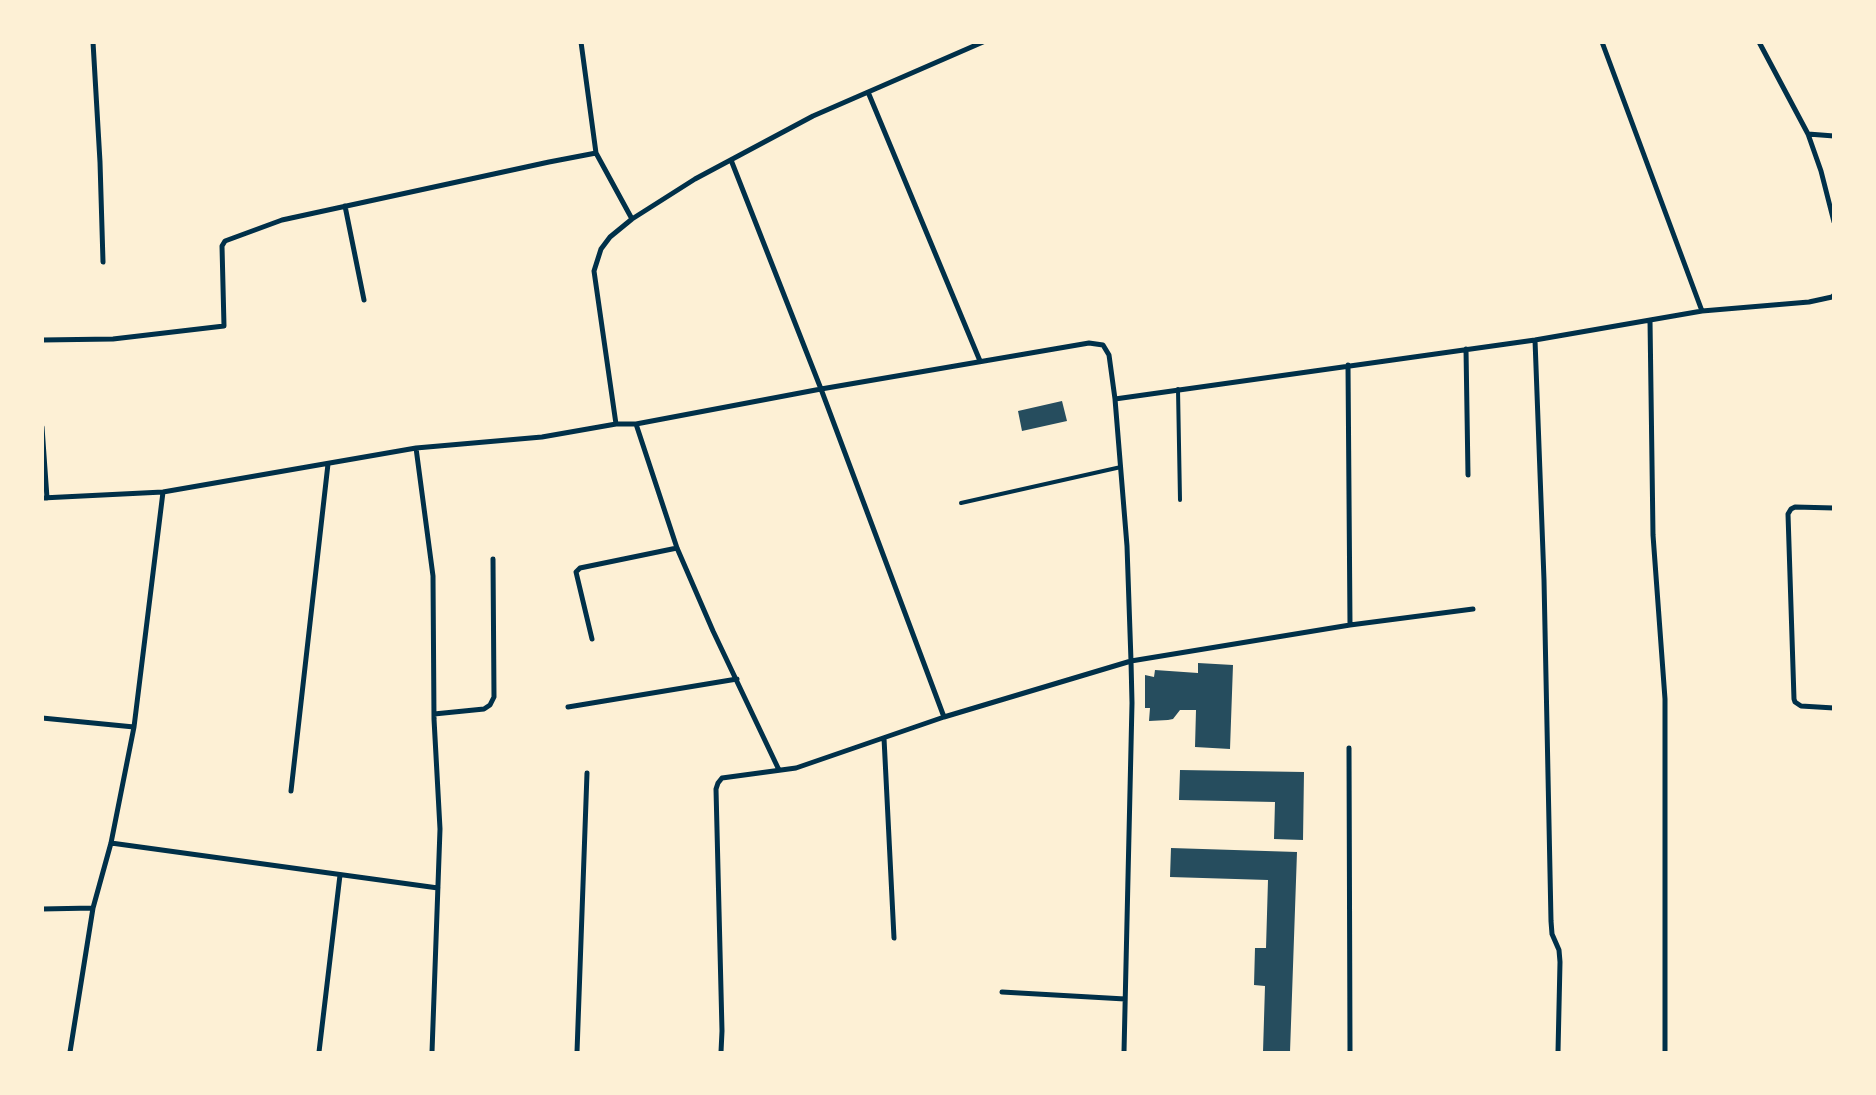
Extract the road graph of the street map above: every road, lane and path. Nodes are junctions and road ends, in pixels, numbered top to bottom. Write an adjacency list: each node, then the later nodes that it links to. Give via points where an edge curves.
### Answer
1 (93, 42): 14 (street)
2 (582, 42): 9 (street)
3 (983, 42): 6 (street)
4 (1602, 42): 17 (street)
5 (1758, 42): 7 (street)
6 (868, 92): 10 (street, via 813,116); 22 (street)
7 (1808, 134): 8 (street); 13 (street)
8 (1834, 136)
9 (596, 153): 11 (street); 12 (street)
10 (731, 160): 12 (street); 24 (street)
11 (345, 206): 16 (street); 19 (street, via 282,220 225,241 222,246 224,326 113,339)
12 (632, 220): 27 (street, via 605,243 594,270)
13 (1834, 222)
14 (103, 262)
15 (1834, 294): 17 (street, via 1809,302)
16 (364, 300)
17 (1702, 311): 18 (street)
18 (1650, 320): 20 (street); 73 (street, via 1653,535 1665,699)
19 (42, 340)
20 (1535, 340): 21 (street); 72 (street, via 1552,934 1560,962)
21 (1466, 349): 23 (street); 33 (street)
22 (980, 361): 24 (street); 26 (street, via 1089,343 1103,345 1109,355)
23 (1348, 365): 25 (street); 42 (street)
24 (821, 388): 28 (street); 49 (street)
25 (1178, 389): 26 (street); 36 (lane)
26 (1115, 399): 32 (street)
27 (616, 424): 28 (street); 30 (street, via 542,437)
28 (636, 424): 39 (street)
29 (42, 427): 35 (street)
30 (416, 448): 31 (street); 48 (street, via 433,576)
31 (328, 464): 34 (street); 56 (street)
32 (1121, 467): 37 (lane); 44 (street)
33 (1468, 475)
34 (163, 492): 35 (street); 51 (street)
35 (45, 498)
36 (1180, 500)
37 (961, 502)
38 (1834, 508): 47 (street, via 1795,508 1788,514 1794,702 1801,706)
39 (677, 548): 43 (street, via 580,568 576,572); 45 (street)
40 (493, 559): 48 (street, via 494,697 484,710)
41 (1474, 609): 42 (street)
42 (1350, 625): 44 (street)
43 (592, 639)
44 (1131, 661): 49 (street); 64 (street)
45 (737, 679): 46 (street); 54 (street)
46 (568, 707)
47 (1834, 708)
48 (434, 714): 59 (street, via 440,830)
49 (944, 717): 52 (street)
50 (42, 718): 51 (street)
51 (134, 727): 57 (street)
52 (884, 738): 54 (street, via 822,760); 62 (street)
53 (1348, 748): 71 (street)
54 (780, 770): 69 (street, via 722,778 716,789)
55 (587, 773): 68 (street)
56 (291, 791)
57 (112, 843): 58 (street); 60 (street)
58 (340, 875): 59 (street); 66 (street)
59 (438, 888): 67 (street)
60 (93, 908): 61 (street); 65 (street)
61 (42, 909)
62 (894, 938)
63 (1002, 992): 64 (street)
64 (1125, 999): 70 (street)
65 (70, 1052)
66 (319, 1052)
67 (432, 1052)
68 (577, 1052)
69 (721, 1052)
70 (1124, 1052)
71 (1350, 1052)
72 (1558, 1052)
73 (1665, 1052)

